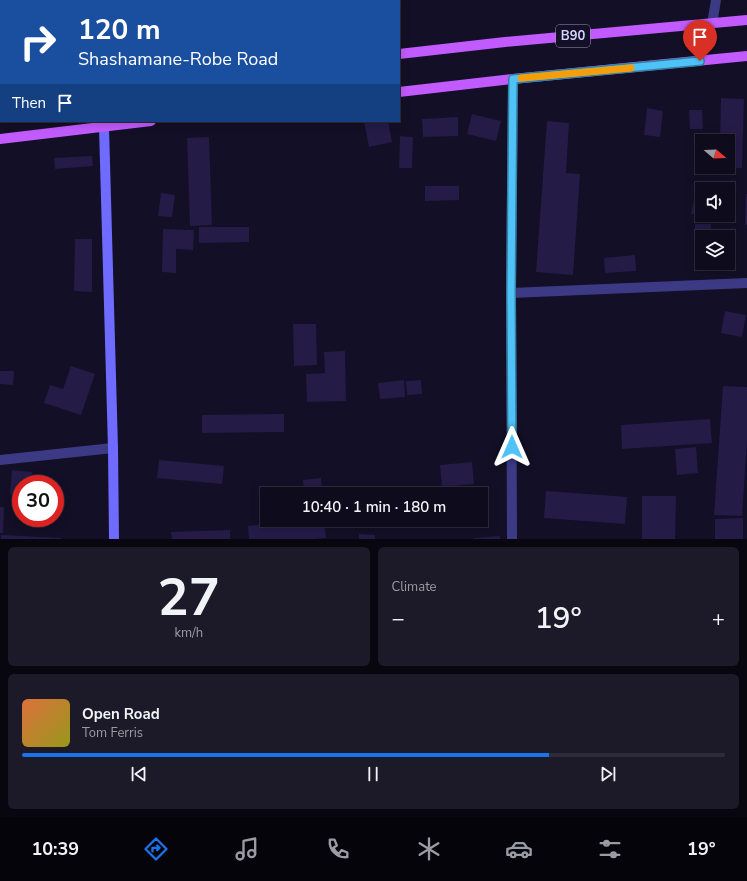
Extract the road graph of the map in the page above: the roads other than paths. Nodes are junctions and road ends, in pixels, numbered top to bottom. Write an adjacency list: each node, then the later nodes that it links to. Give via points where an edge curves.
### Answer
1 (716, 0): 3 (street)
2 (747, 20): 3 (main road, B90)
3 (712, 24): 4 (main road, B90)
4 (400, 54)
5 (747, 56): 6 (main road)
6 (513, 79): 7 (main road); 12 (street)
7 (400, 92)
8 (135, 122): 9 (main road)
9 (103, 124): 10 (main road); 13 (street)
10 (0, 139)
11 (747, 283): 12 (street)
12 (511, 293): 16 (street)
13 (113, 448): 14 (street); 15 (street)
14 (0, 460)
15 (114, 539)
16 (512, 539)

